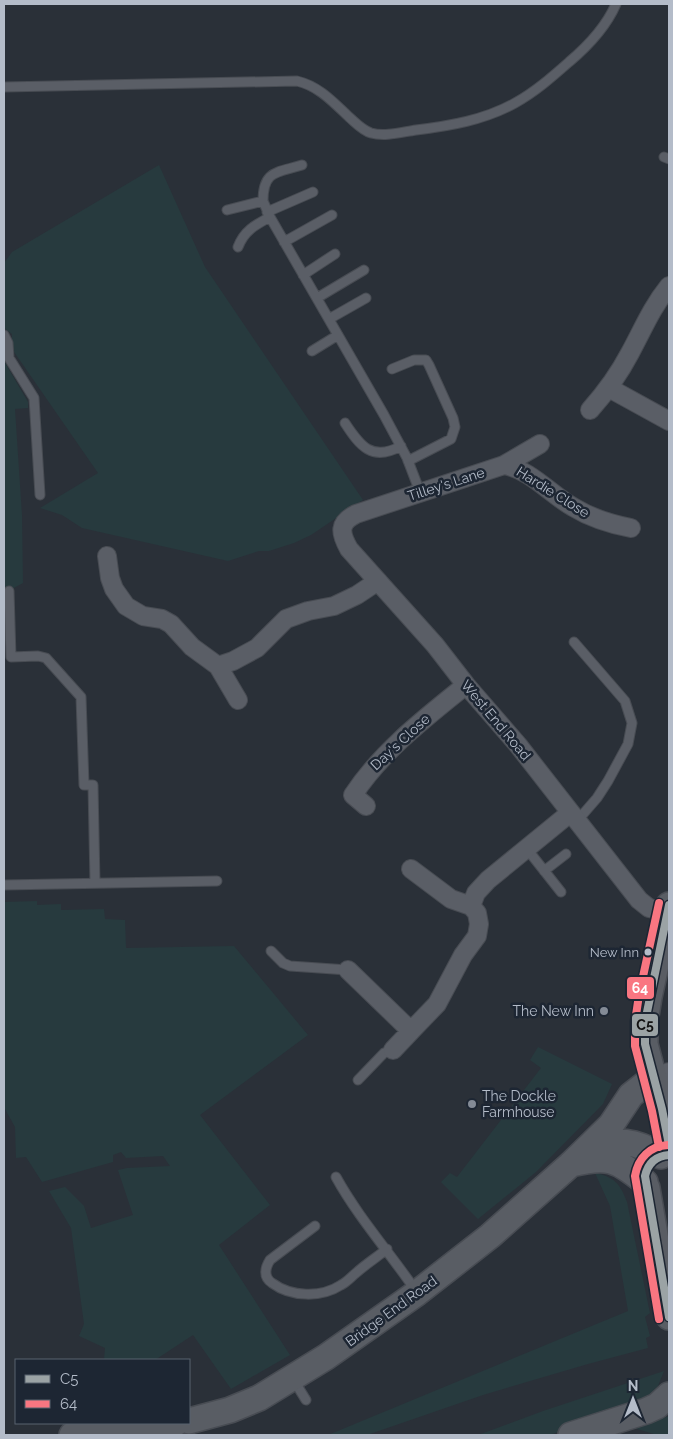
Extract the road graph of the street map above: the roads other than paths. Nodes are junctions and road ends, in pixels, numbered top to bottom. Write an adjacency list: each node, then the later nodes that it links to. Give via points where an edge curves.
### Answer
1 (616, 4): 2 (lane, via 592,41 526,97 486,115 425,129 371,133 358,126 315,88 297,81)
2 (4, 87)
3 (302, 165): 5 (lane, via 267,178 262,186)
4 (313, 192): 7 (lane)
5 (262, 201): 6 (lane); 7 (lane)
6 (227, 210)
7 (268, 215): 9 (lane); 10 (lane, via 242,236)
8 (332, 215): 9 (lane)
9 (284, 242): 13 (lane)
10 (238, 247)
11 (335, 254): 13 (lane)
12 (364, 270): 15 (lane)
13 (303, 274): 15 (lane)
14 (669, 286): 22 (street, via 655,303)
15 (316, 298): 17 (lane)
16 (366, 298): 17 (lane)
17 (329, 319): 19 (lane)
18 (4, 335): 31 (lane, via 9,358 34,398)
19 (338, 335): 20 (lane); 27 (lane)
20 (312, 351)
21 (392, 369): 28 (lane, via 414,360 426,360 455,427 451,439)
22 (609, 388): 23 (street); 24 (street)
23 (590, 410)
24 (669, 421)
25 (345, 423): 27 (lane, via 362,445 374,452 387,453)
26 (540, 444): 29 (street, Tilley's Lane)
27 (401, 446): 28 (lane)
28 (408, 460): 30 (lane)
29 (504, 465): 30 (street, Tilley's Lane); 33 (street, Hardie Close, via 521,470 572,507 592,517)
30 (420, 492): 32 (street, Tilley's Lane)
31 (40, 495)
32 (350, 517): 35 (street, West End Road, via 343,524 344,540)
33 (631, 528)
34 (107, 556): 38 (street, via 114,589 126,606 143,616 171,624)
35 (378, 581): 38 (street, via 334,606 286,619 257,648); 39 (street, West End Road)
36 (9, 591): 48 (lane, via 11,657 46,658 81,697 84,785 93,785)
37 (574, 642): 42 (lane, via 625,701 632,723 628,744 608,781)
38 (218, 666): 40 (street)
39 (466, 685): 41 (street, Day's Close, via 423,720 367,774 353,794); 42 (street, West End Road)
40 (238, 700)
41 (366, 806)
42 (574, 817): 43 (street); 52 (street, West End Road, via 639,900 649,908)
43 (526, 849): 46 (lane); 51 (street, via 488,880 476,893)
44 (566, 854): 46 (lane)
45 (411, 869): 51 (street, via 451,899)
46 (544, 871): 50 (lane)
47 (217, 881): 48 (lane)
48 (95, 883): 49 (lane)
49 (4, 885)
50 (561, 892)
51 (471, 906): 55 (street, via 477,913 477,936 437,1004)
52 (669, 909): 57 (main road, via 645,1022 645,1044)
53 (271, 951): 54 (lane, via 290,966)
54 (348, 970): 55 (street)
55 (412, 1031): 56 (street)
56 (393, 1050): 58 (lane, via 384,1053)
57 (661, 1074): 59 (main road, Bridge End Road, via 631,1095 618,1116); 60 (main road)
58 (358, 1080)
59 (589, 1147): 60 (main road, Bridge End Road, via 614,1141); 61 (main road, Bridge End Road)
60 (667, 1152): 63 (main road, via 652,1160 647,1167)
61 (571, 1164): 63 (main road, via 607,1159 624,1166); 69 (main road, Bridge End Road, via 490,1236)
62 (336, 1177): 67 (lane)
63 (646, 1185): 64 (main road, via 657,1198); 68 (main road)
64 (669, 1200)
65 (314, 1226): 67 (lane, via 270,1260 265,1273 269,1282 278,1288 302,1294 331,1291)
66 (669, 1240): 68 (main road)
67 (387, 1249): 69 (lane)
68 (661, 1269): 70 (main road)
69 (417, 1293): 71 (main road, Bridge End Road)
70 (669, 1317)
71 (293, 1378): 73 (lane); 74 (main road, Bridge End Road, via 245,1404)
72 (669, 1395): 77 (main road, via 646,1411)
73 (306, 1400)
74 (190, 1421)
75 (166, 1424): 76 (main road)
76 (72, 1435)
77 (571, 1435)

